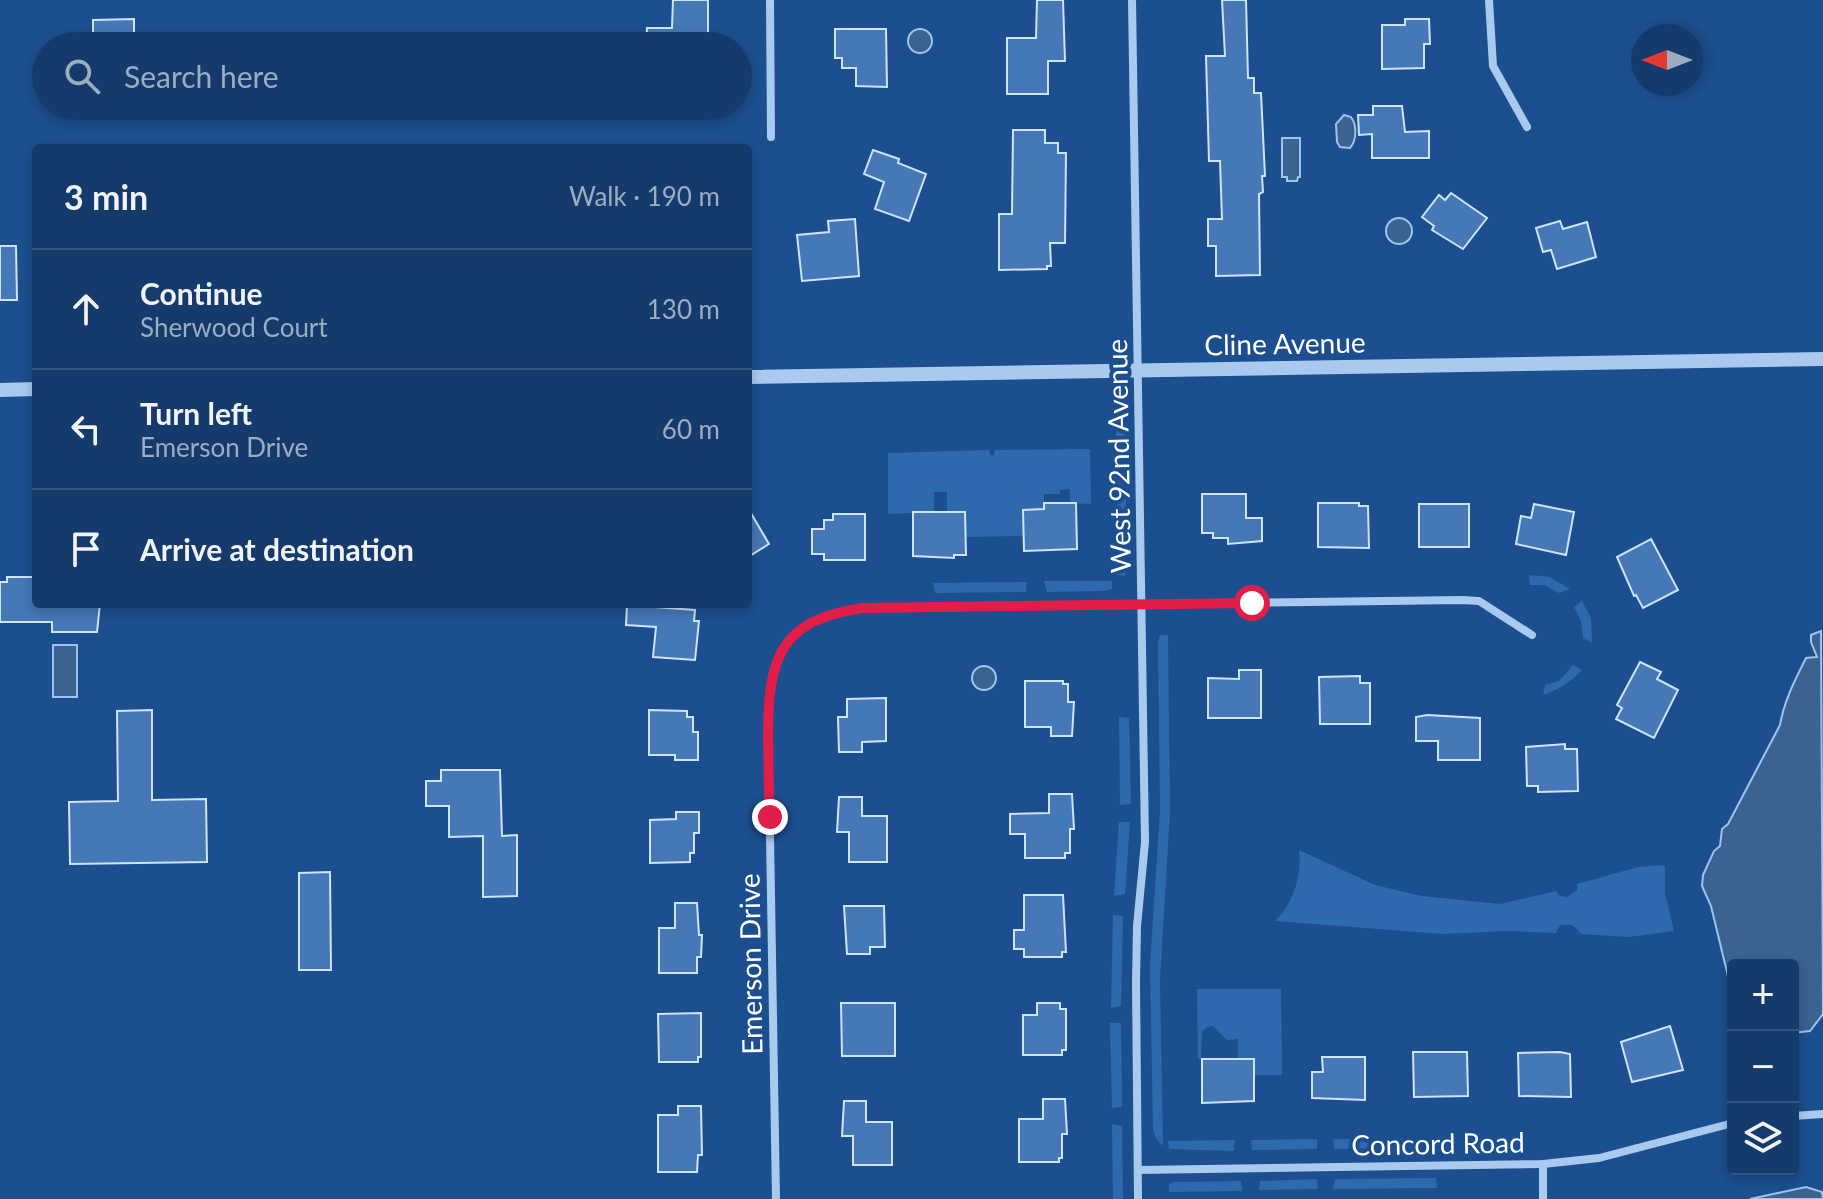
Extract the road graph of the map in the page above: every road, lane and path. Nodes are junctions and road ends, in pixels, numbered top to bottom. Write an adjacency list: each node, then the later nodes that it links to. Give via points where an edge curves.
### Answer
1 (770, 0): 5 (street)
2 (1132, 0): 7 (street, West 92nd Avenue)
3 (1489, 0): 4 (street, via 1493,66)
4 (1527, 127)
5 (771, 137)
6 (1823, 359): 7 (street, Cline Avenue)
7 (1139, 371): 8 (street, Cline Avenue); 11 (street, West 92nd Avenue)
8 (752, 377)
9 (32, 389): 10 (street)
10 (0, 390)
11 (1142, 605): 12 (street, via 1479,601); 17 (street, West 92nd Avenue, via 1145,842 1136,940); 18 (street, Emerson Drive, via 863,608 814,621 791,637 778,655 768,714)
12 (1532, 635)
13 (1823, 1114): 14 (street)
14 (1799, 1116)
15 (1727, 1125): 16 (street, Concord Road, via 1599,1158)
16 (1543, 1164): 17 (street, Concord Road); 20 (street)
17 (1138, 1170): 19 (street, West 92nd Avenue)
18 (776, 1199)
19 (1138, 1199)
20 (1543, 1199)

